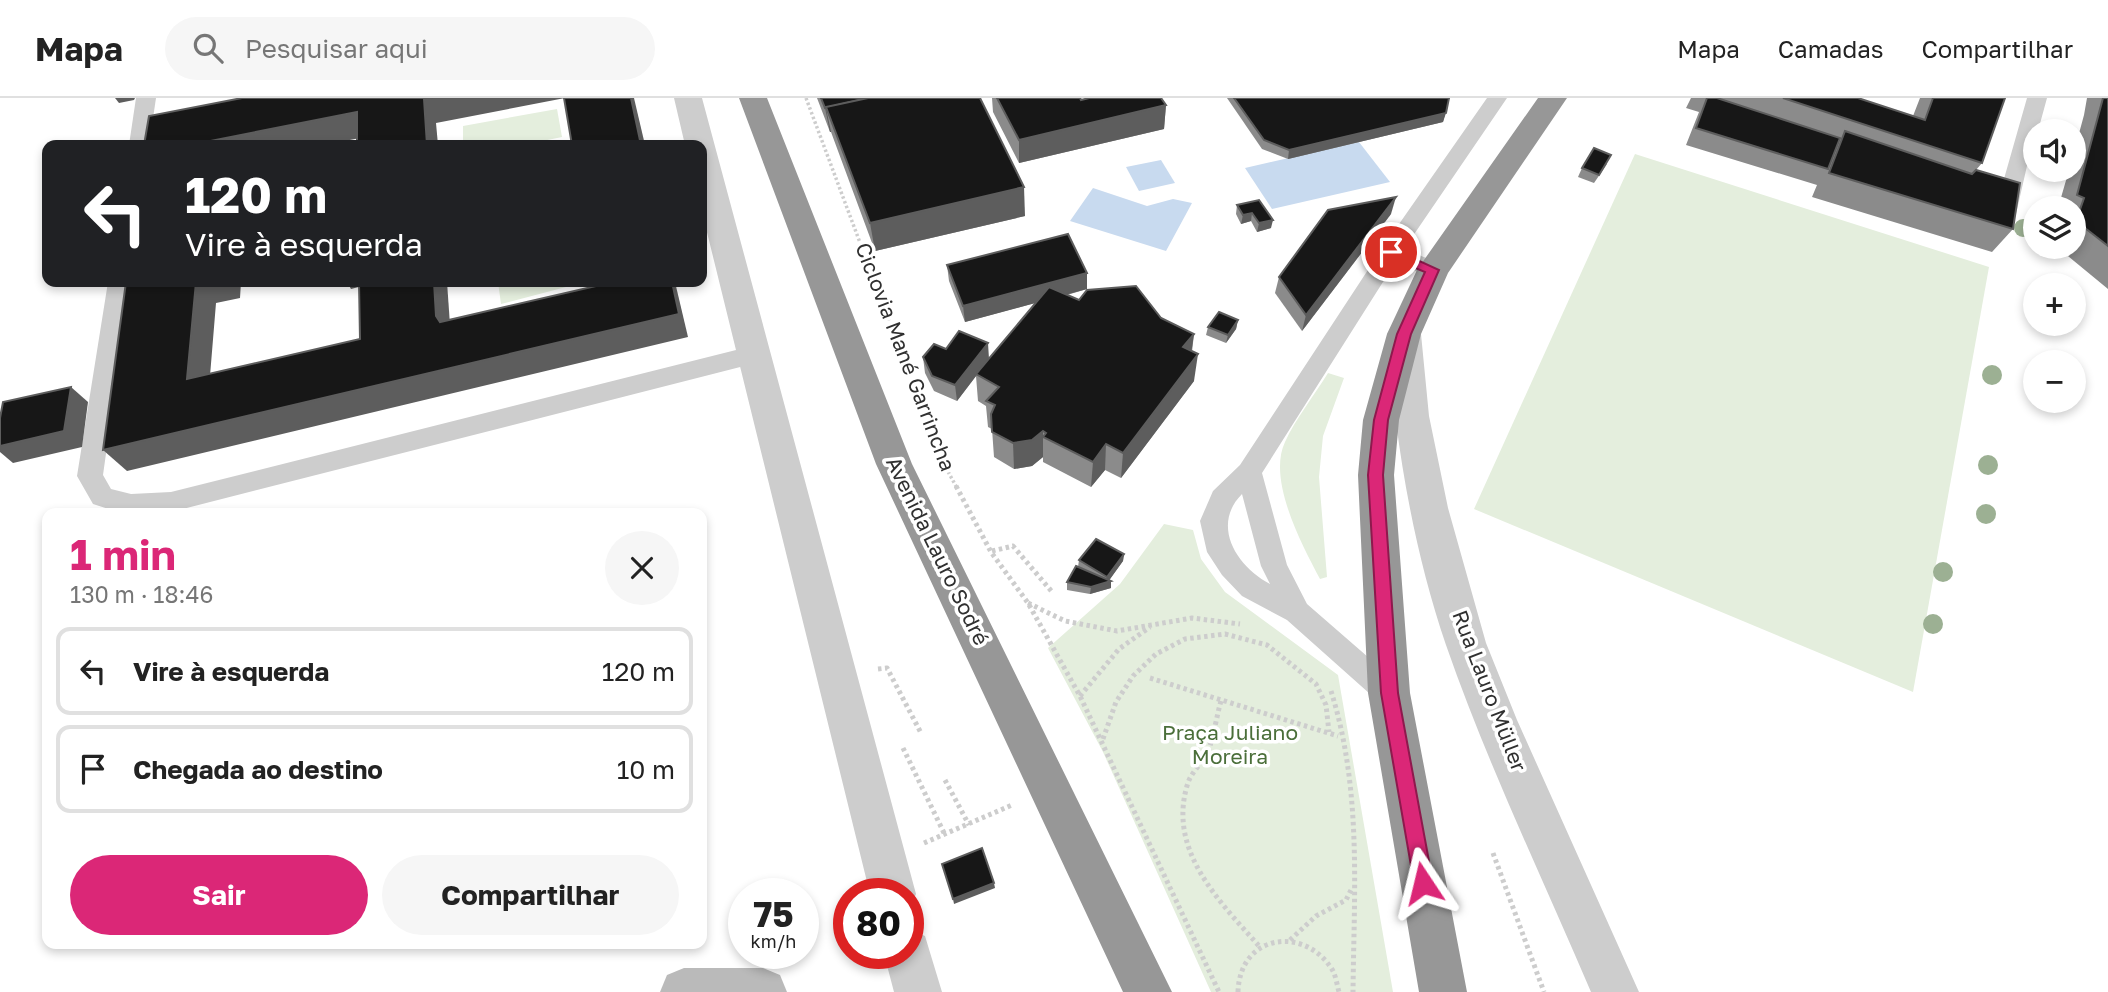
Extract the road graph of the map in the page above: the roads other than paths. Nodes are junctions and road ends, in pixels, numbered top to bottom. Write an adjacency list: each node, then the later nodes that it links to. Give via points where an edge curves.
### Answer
1 (146, 98): 7 (lane)
2 (688, 98): 8 (street)
3 (753, 98): 24 (highway, Avenida Lauro Sodré, via 894,464)
4 (1497, 98): 11 (lane, via 1474,116)
5 (1553, 98): 12 (highway)
6 (2037, 98): 10 (lane)
7 (140, 140)
8 (699, 140)
9 (707, 172): 15 (street)
10 (2002, 224)
11 (1391, 252): 12 (lane); 16 (lane)
12 (1433, 270): 14 (highway)
13 (117, 287): 15 (lane, via 90,476 102,497 131,505 171,502)
14 (1404, 334): 18 (highway, via 1381,420 1376,475); 26 (street, Rua Lauro Müller, via 1411,416 1426,495 1466,642)
15 (752, 355): 19 (street)
16 (1249, 472): 17 (lane, via 1274,566); 17 (lane, via 1222,498 1213,521 1216,544 1230,567 1252,588)
17 (1297, 612): 18 (lane)
18 (1389, 693): 25 (highway)
19 (888, 878)
20 (912, 969): 23 (street)
21 (684, 992): 22 (street)
22 (763, 992)
23 (918, 992)
24 (1148, 992)
25 (1443, 992)
26 (1615, 992)

